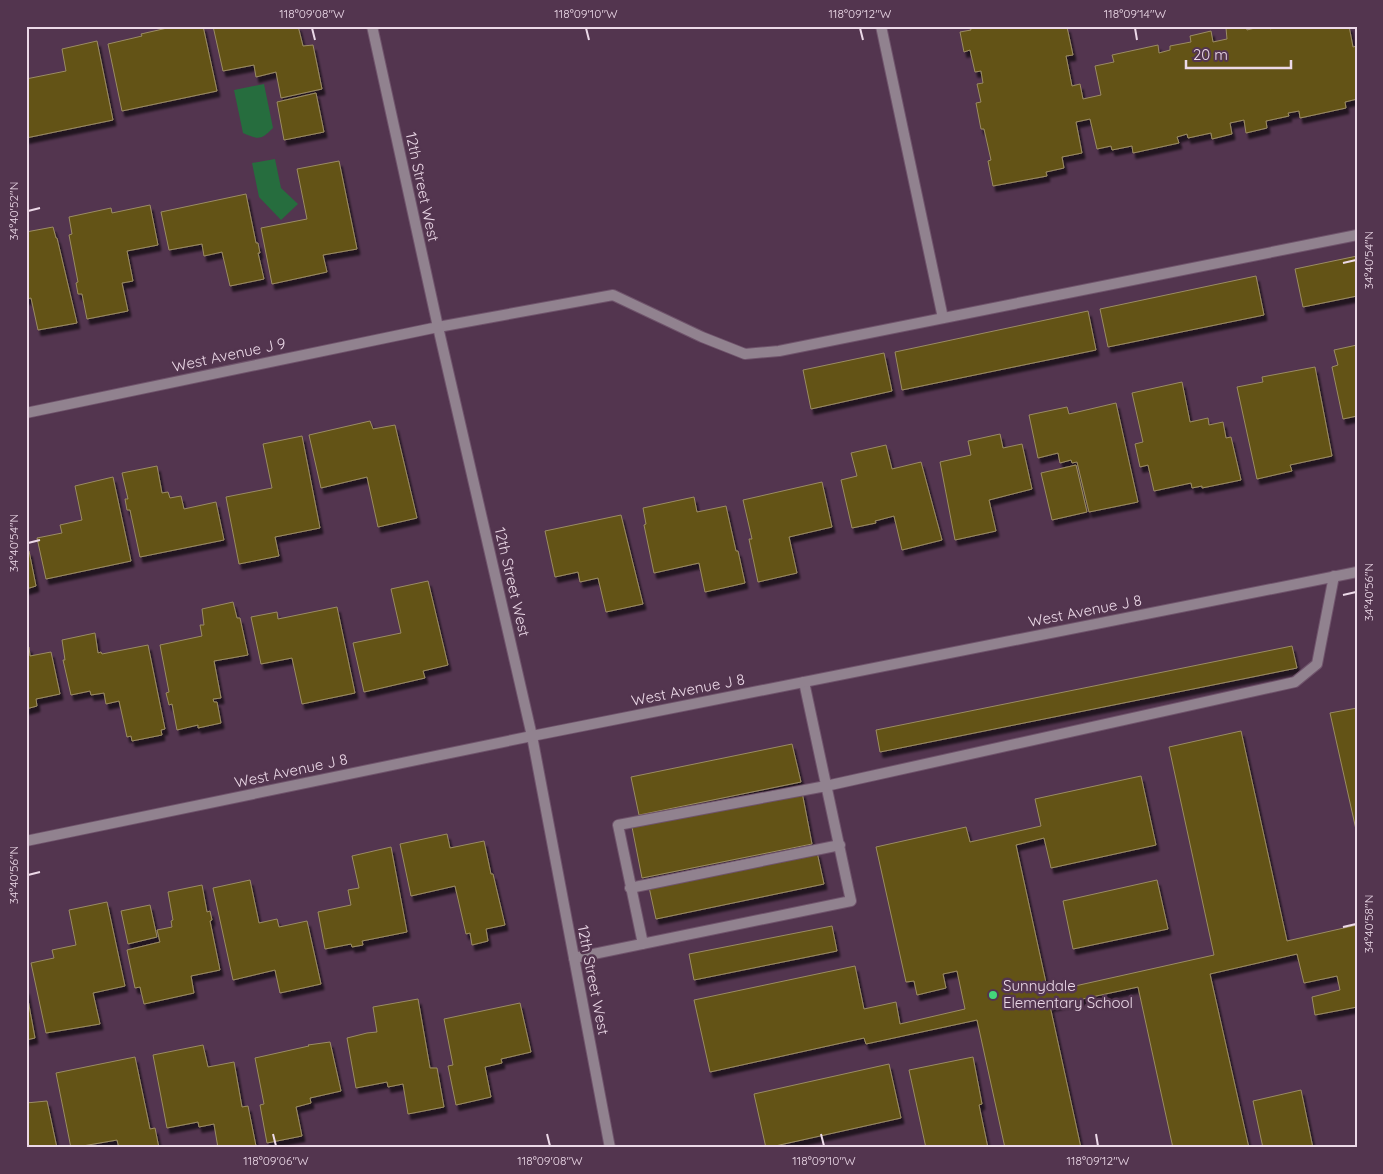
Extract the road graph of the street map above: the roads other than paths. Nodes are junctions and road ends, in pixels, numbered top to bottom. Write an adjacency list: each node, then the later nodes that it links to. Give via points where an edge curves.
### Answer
1 (372, 26): 5 (street, 12th Street West)
2 (881, 26): 4 (street)
3 (1357, 235): 4 (street, West Avenue J 9)
4 (943, 318): 5 (street, West Avenue J 9, via 780,351 746,354 613,295)
5 (438, 327): 6 (street, West Avenue J 9); 10 (street, 12th Street West)
6 (26, 413)
7 (1357, 572): 8 (street, West Avenue J 8)
8 (1334, 576): 9 (street, West Avenue J 8); 11 (street, via 1317,664 1295,682)
9 (804, 682): 10 (street, West Avenue J 8); 11 (street)
10 (532, 736): 12 (street, West Avenue J 8); 16 (street, 12th Street West)
11 (826, 786): 13 (street); 14 (street, via 618,826)
12 (26, 840)
13 (840, 845): 14 (street); 15 (street, via 851,901)
14 (630, 888): 15 (street)
15 (643, 944): 16 (street)
16 (574, 958): 17 (street, 12th Street West)
17 (610, 1148)

